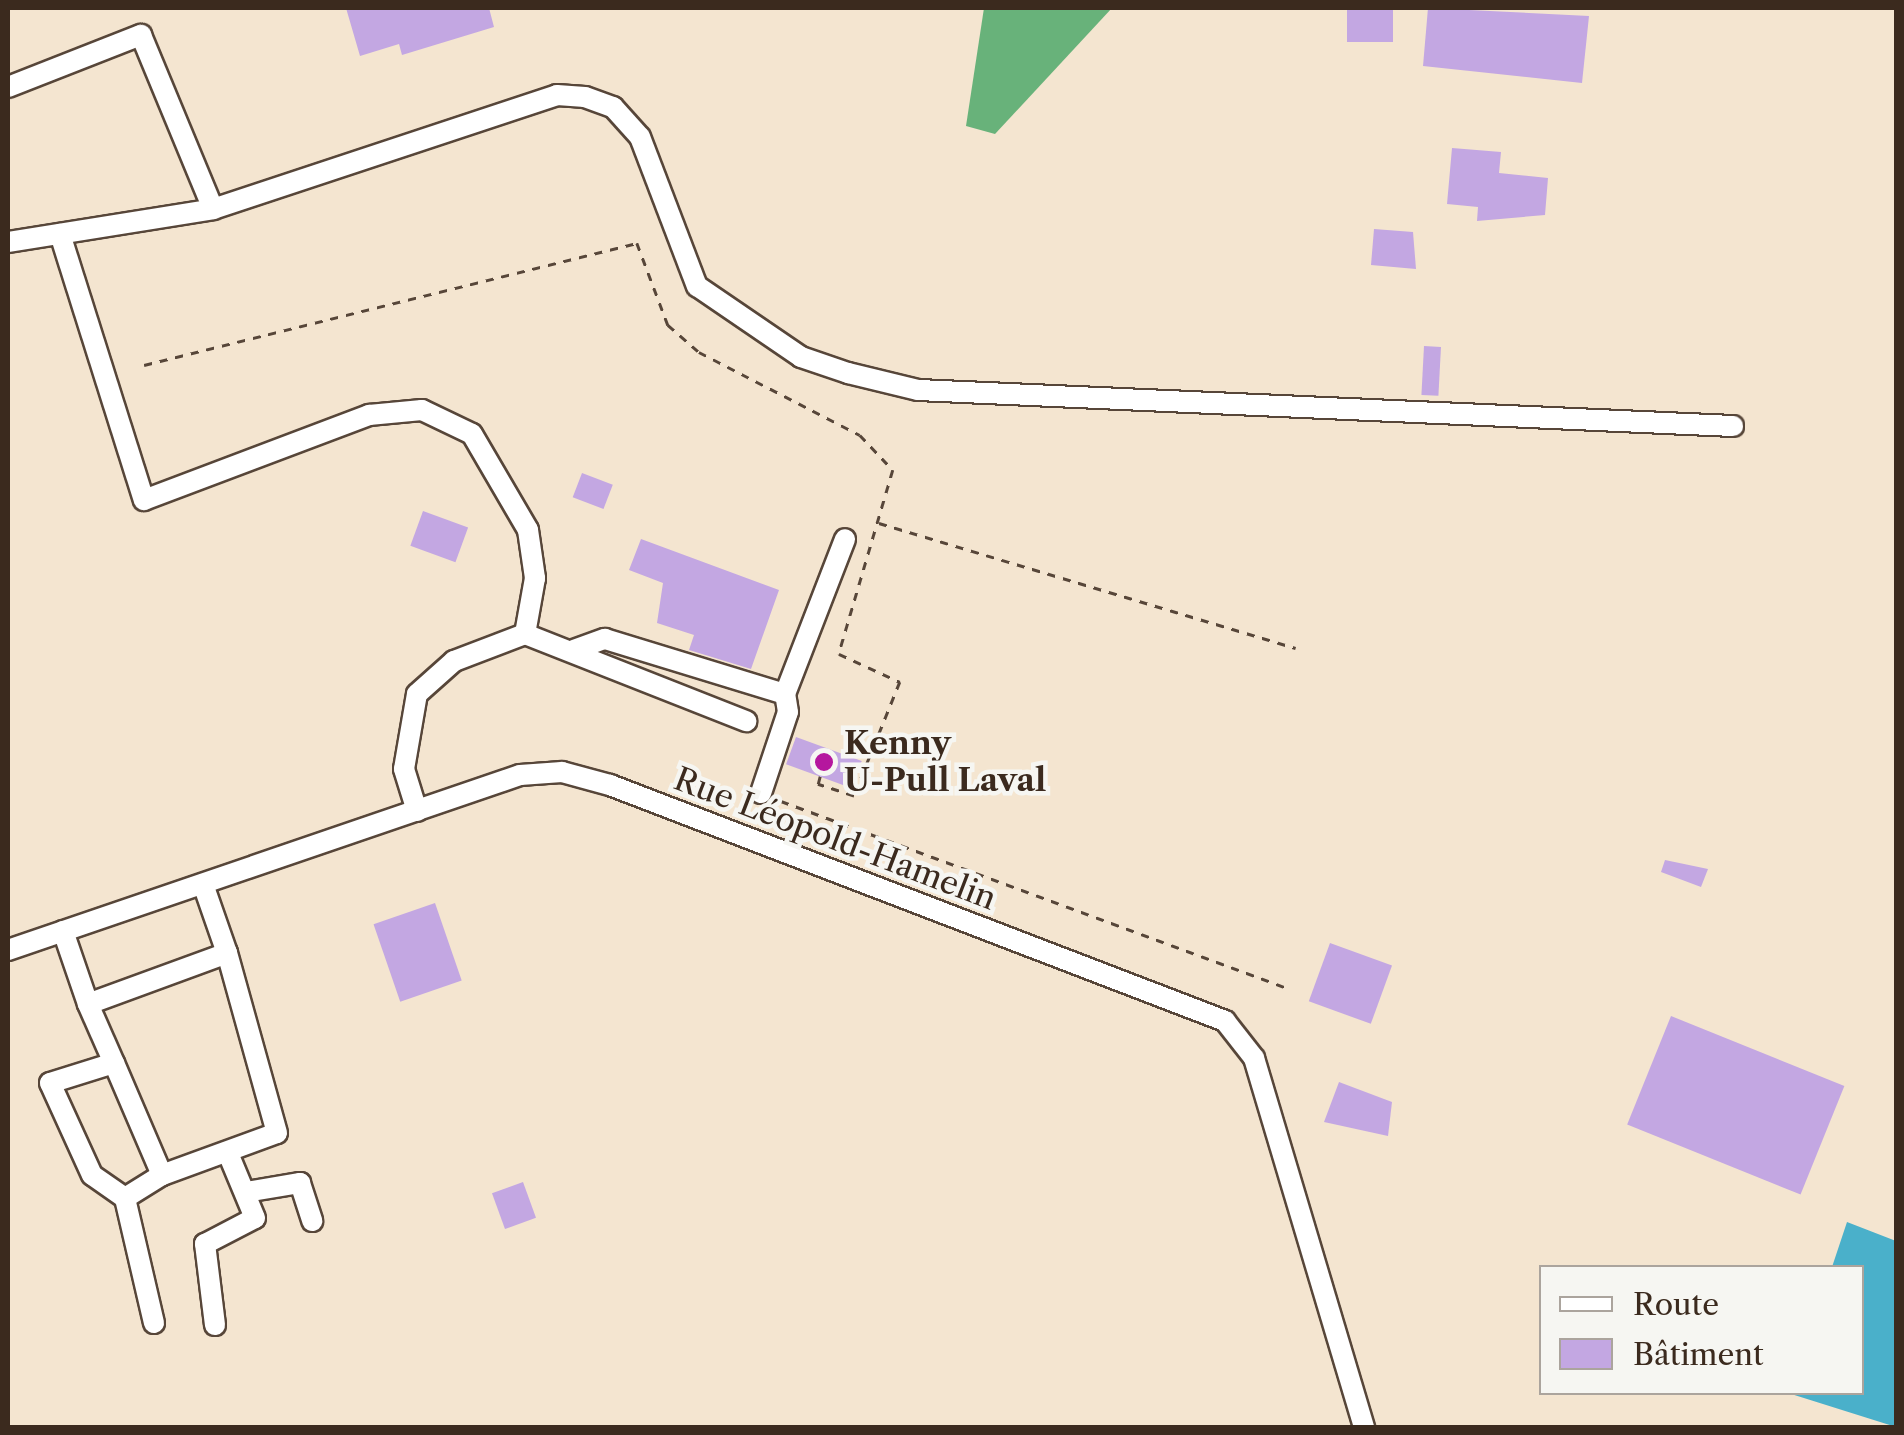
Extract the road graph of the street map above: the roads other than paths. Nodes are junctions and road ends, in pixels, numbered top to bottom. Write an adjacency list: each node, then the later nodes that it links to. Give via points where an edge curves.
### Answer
1 (8, 88): 2 (street, via 141,35)
2 (212, 209): 3 (street); 5 (street, via 557,95 585,97 614,107 640,137 698,286 801,357 848,373 918,390)
3 (60, 234): 4 (street); 7 (street, via 144,500 369,415 422,410 472,434 528,530 536,578)
4 (8, 242)
5 (1732, 426)
6 (845, 540): 9 (street)
7 (525, 634): 8 (street); 12 (street, via 454,661 418,694 404,769)
8 (574, 650): 9 (street, via 605,640); 10 (street)
9 (785, 694): 11 (street, via 788,712)
10 (746, 721)
11 (760, 794)
12 (417, 811): 13 (street, Rue Léopold-Hamelin); 26 (street, Rue Léopold-Hamelin, via 520,776 562,772 1224,1020 1254,1058)
13 (202, 884): 14 (street, Rue Léopold-Hamelin); 16 (street)
14 (63, 932): 15 (street, Rue Léopold-Hamelin); 17 (street)
15 (8, 950)
16 (227, 953): 17 (street); 19 (street, via 277,1134)
17 (88, 1004): 18 (street)
18 (114, 1062): 20 (street); 22 (street, via 50,1083 92,1175)
19 (228, 1152): 20 (street); 21 (street)
20 (162, 1175): 22 (street)
21 (246, 1192): 23 (street, via 300,1183); 25 (street, via 255,1218 205,1244)
22 (125, 1198): 24 (street)
23 (312, 1221)
24 (154, 1323)
25 (215, 1325)
26 (1364, 1428)

